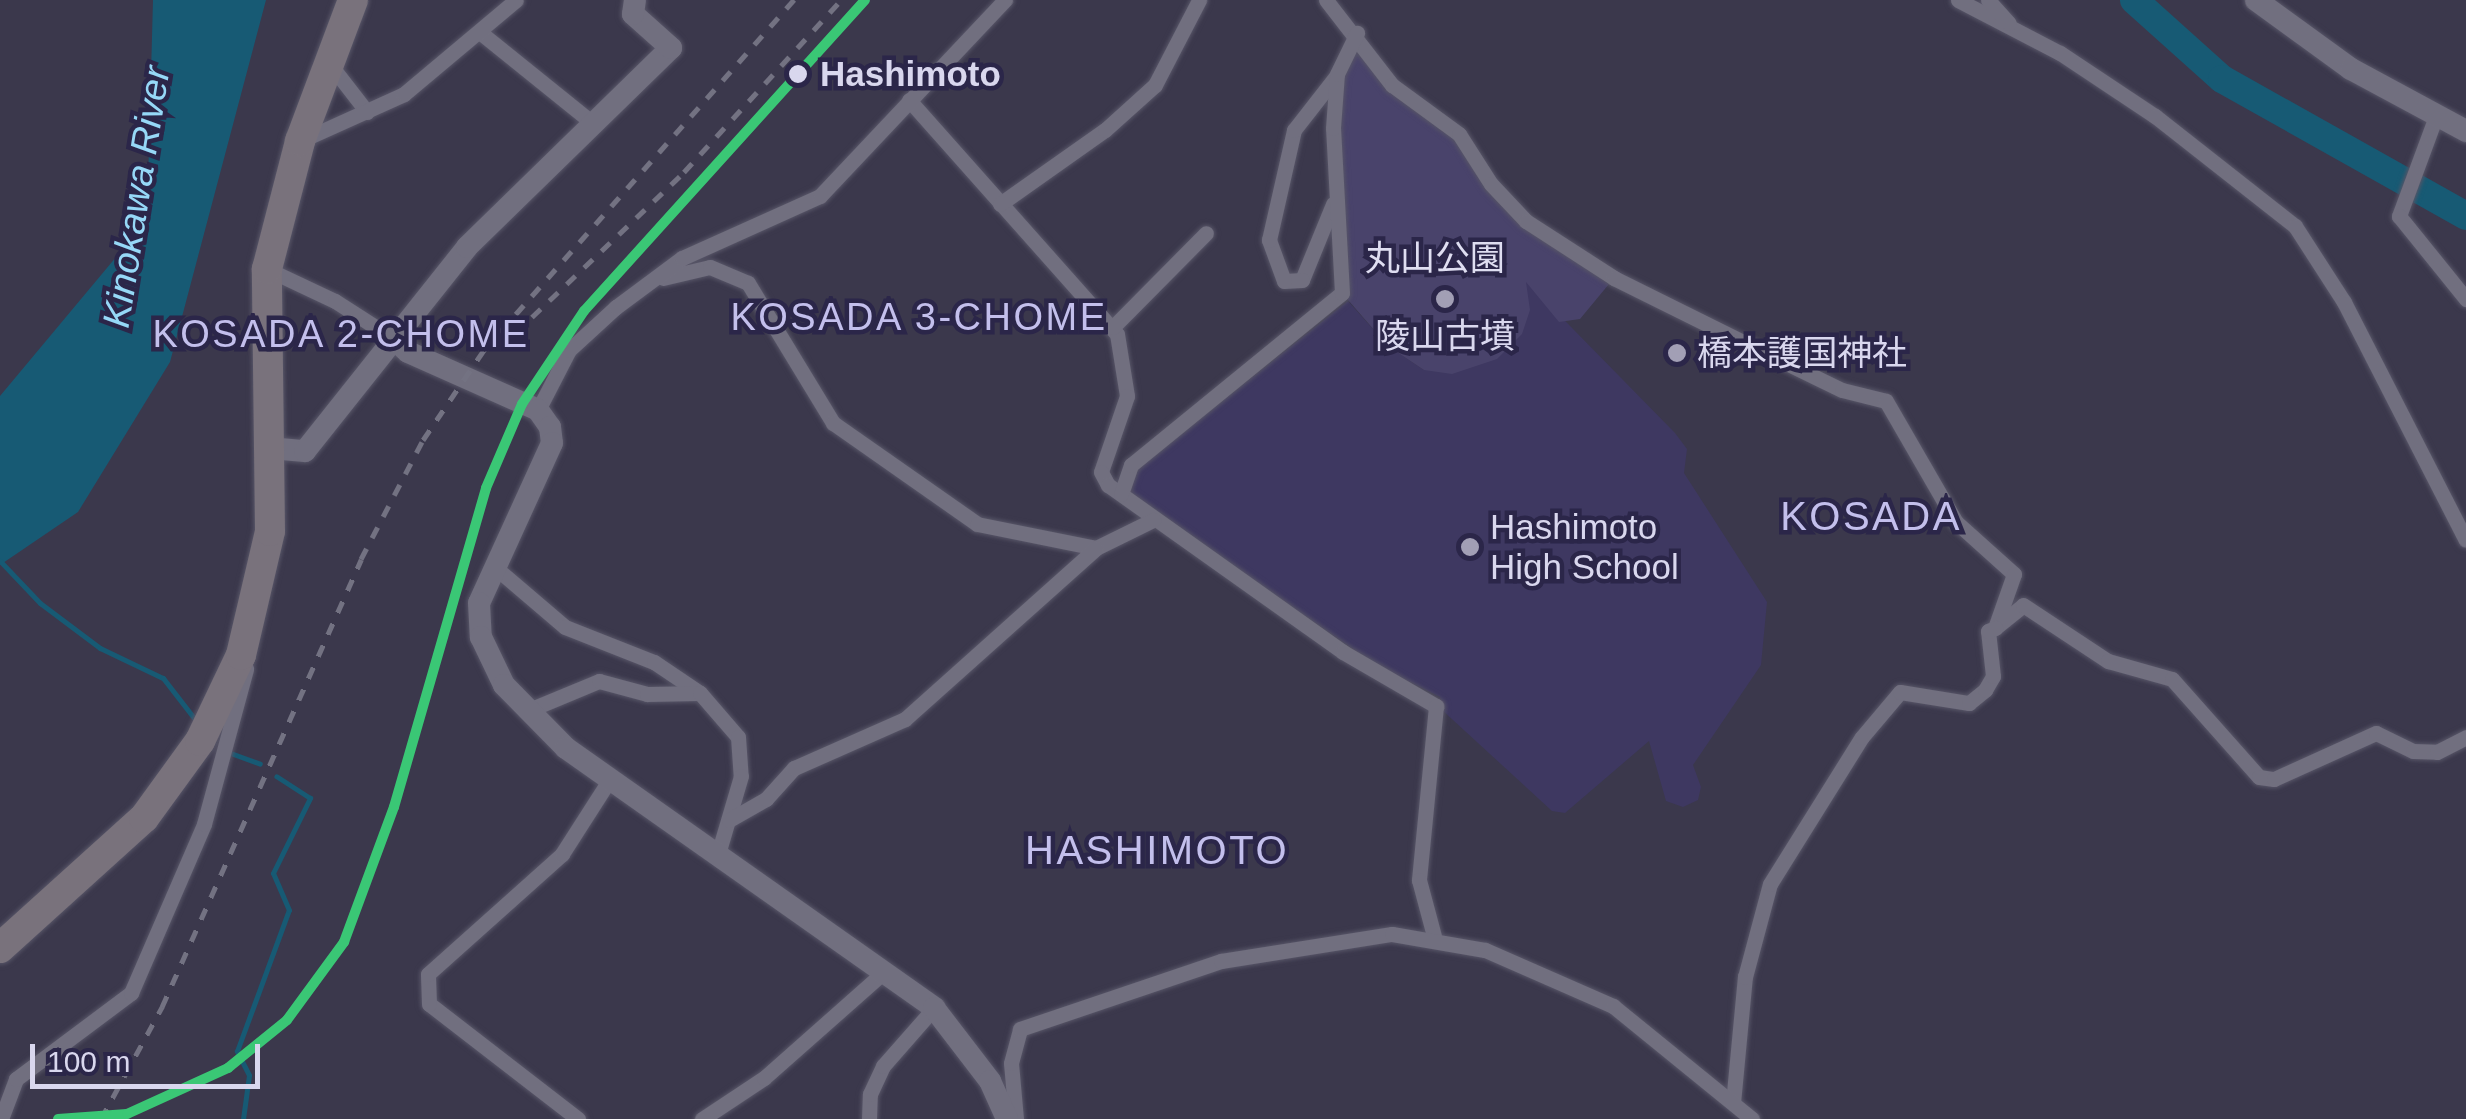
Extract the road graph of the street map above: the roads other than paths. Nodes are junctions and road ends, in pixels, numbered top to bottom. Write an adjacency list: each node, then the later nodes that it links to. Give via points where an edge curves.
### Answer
1 (353, 0): 13 (highway)
2 (516, 0): 11 (street)
3 (635, 0): 18 (street, via 633,14 670,48)
4 (1005, 0): 15 (street)
5 (1198, 0): 22 (street, via 1155,84 1105,130)
6 (1326, 0): 12 (street)
7 (1958, 0): 10 (street)
8 (1988, 0): 10 (street)
9 (2256, 0): 17 (street, via 2350,69)
10 (2016, 30): 33 (street, via 2155,116 2294,226 2329,274)
11 (481, 33): 16 (street, via 404,94); 18 (street)
12 (1357, 33): 14 (street); 36 (street, via 1392,85 1459,134 1491,184 1526,221 1614,278 1842,390 1886,401 1956,522 2014,574)
13 (329, 62): 16 (street); 20 (highway)
14 (1337, 74): 21 (street); 21 (street, via 1294,130 1269,240 1284,281 1302,280)
15 (909, 100): 22 (street); 25 (street, via 820,196 682,258)
16 (367, 112): 20 (street)
17 (2436, 116): 19 (street); 26 (street, via 2398,216)
18 (595, 125): 28 (street, via 466,247)
19 (2466, 131)
20 (300, 141): 24 (highway)
21 (1336, 196): 31 (street, via 1342,293 1132,464)
22 (1000, 204): 27 (street)
23 (1206, 233): 27 (street)
24 (267, 269): 28 (street, via 336,301); 30 (highway)
25 (652, 283): 29 (street, via 569,350); 34 (street, via 710,267 748,283 832,423 865,450 976,524)
26 (2466, 298)
27 (1113, 327): 31 (street, via 1127,396 1101,472)
28 (394, 339): 29 (street, via 408,352); 30 (street, via 304,451)
29 (538, 410): 35 (street, via 547,418 552,443)
30 (269, 448): 37 (highway, via 270,532)
31 (1121, 494): 32 (street)
32 (1153, 520): 34 (street); 44 (street, via 1343,652 1436,706 1420,880)
33 (2466, 540)
34 (1096, 548): 42 (street, via 905,719 794,768 766,799)
35 (497, 569): 38 (street, via 566,627 654,662); 39 (street, via 479,603 482,637 504,686)
36 (1995, 628): 40 (street, via 2023,605 2108,661 2172,679 2259,776 2274,780 2376,733 2413,751 2437,752); 48 (street, via 1988,632 1993,676 1985,690 1969,703 1900,692 1862,737 1770,884 1745,977)
37 (250, 630): 45 (highway, via 200,741 144,818); 49 (street, via 240,696 204,824 131,993 16,1079)
38 (700, 693): 39 (street, via 647,694 599,681); 42 (street, via 738,737 741,776)
39 (528, 710): 41 (street)
40 (2466, 737)
41 (610, 778): 43 (street); 50 (street, via 562,854 428,974 429,1004)
42 (729, 820): 43 (street)
43 (718, 854): 46 (street)
44 (1434, 936): 48 (street, via 1485,950 1613,1006); 54 (street, via 1331,939 1222,961 1020,1029 1010,1063)
45 (0, 948)
46 (885, 971): 47 (street); 51 (street, via 764,1078)
47 (934, 1008): 52 (street, via 883,1066 870,1094); 53 (street, via 990,1081)
48 (1732, 1103): 55 (street)
49 (2, 1116)
50 (578, 1119)
51 (702, 1119)
52 (869, 1119)
53 (1007, 1119)
54 (1016, 1119)
55 (1752, 1119)

